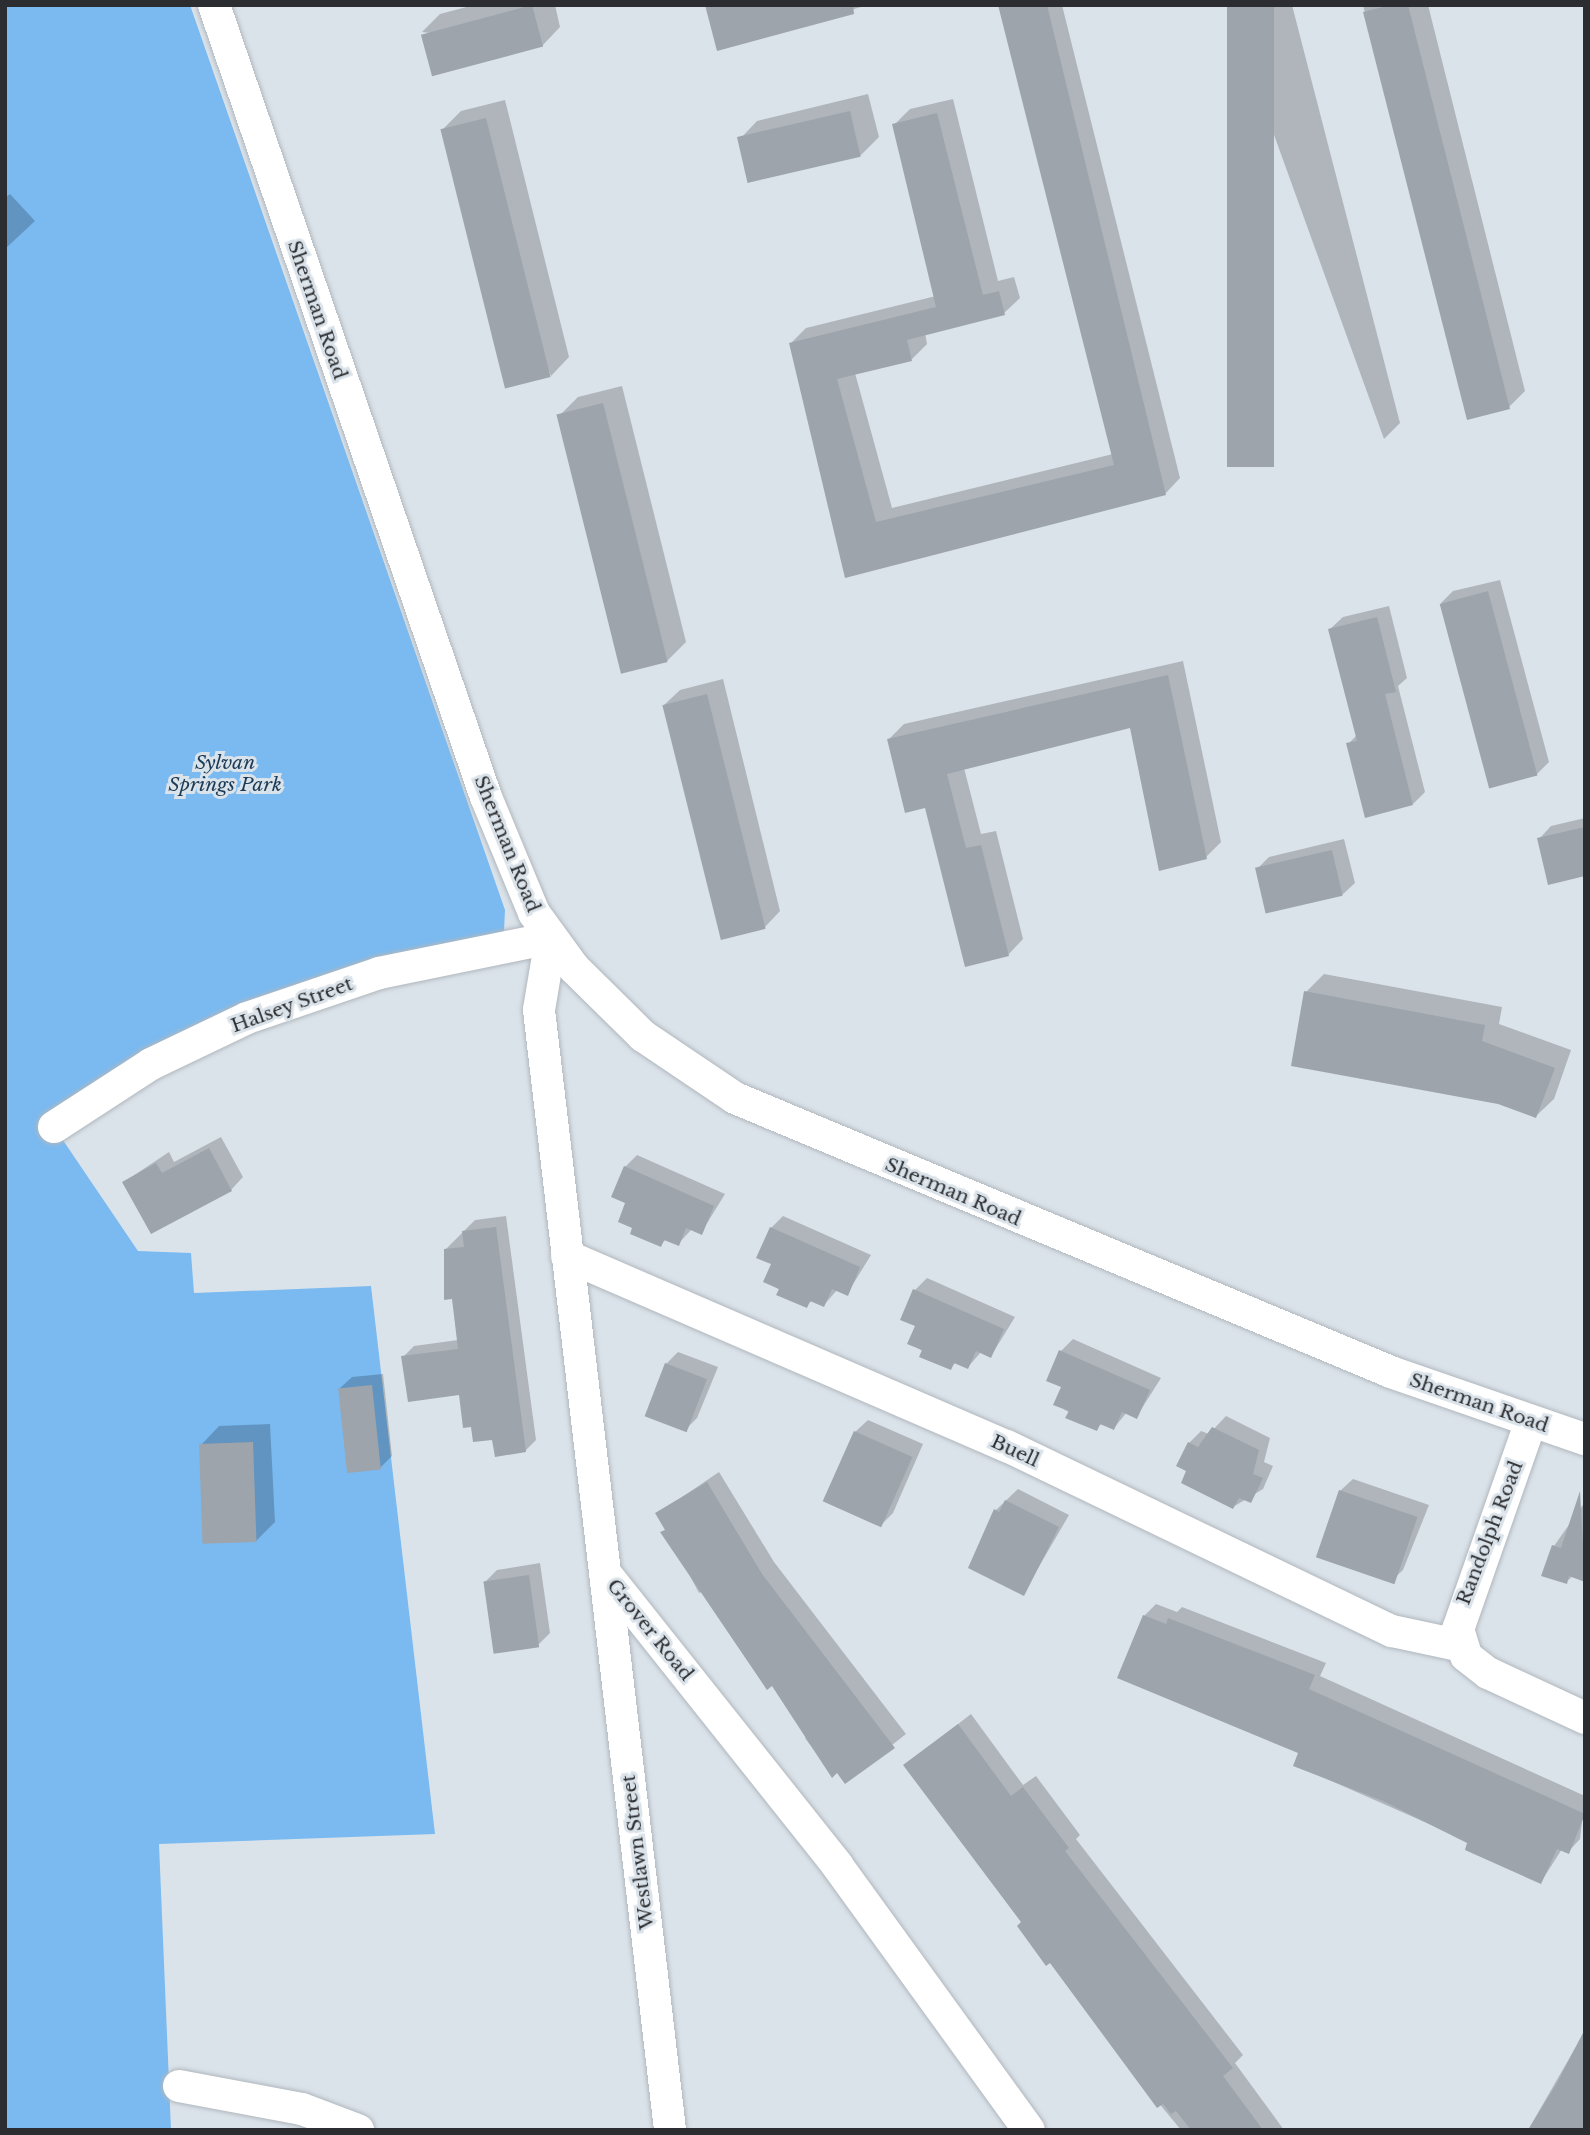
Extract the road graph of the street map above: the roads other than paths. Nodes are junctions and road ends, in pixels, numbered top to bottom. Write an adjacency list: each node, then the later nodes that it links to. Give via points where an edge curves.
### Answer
1 (214, 5): 2 (street, Sherman Road, via 486,797 534,913)
2 (551, 939): 3 (street, Halsey Street, via 379,973 247,1018 151,1064); 4 (street, Grover Road, via 539,1010); 5 (street, Sherman Road, via 643,1036 735,1098 1391,1372)
3 (54, 1127)
4 (567, 1256): 7 (street, Grover Road); 8 (street, Buell, via 1007,1446 1392,1631)
5 (1531, 1421): 6 (street, Sherman Road); 8 (street, Randolph Road, via 1460,1612)
6 (1585, 1439)
7 (604, 1573): 12 (street, Westlawn Street); 13 (street, Grover Road, via 837,1865)
8 (1462, 1646): 9 (street, via 1488,1673)
9 (1585, 1718)
10 (179, 2086): 11 (street, via 302,2109)
11 (358, 2130)
12 (670, 2130)
13 (1030, 2130)

